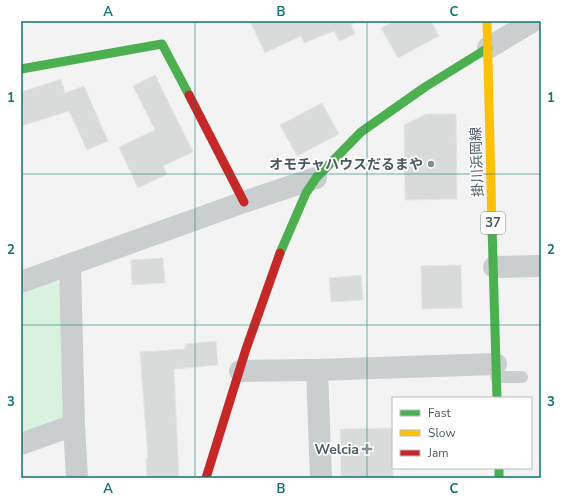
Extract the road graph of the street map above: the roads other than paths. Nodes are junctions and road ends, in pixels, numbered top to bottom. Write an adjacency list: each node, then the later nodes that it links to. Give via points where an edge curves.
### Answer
1 (487, 21): 3 (street, 掛川浜岡線 / 37)
2 (533, 21): 3 (street)
3 (488, 48): 5 (street, via 361,132); 8 (street, 掛川浜岡線 / 37)
4 (21, 69): 6 (street, via 162,44)
5 (316, 178): 6 (street); 13 (street, via 306,193 284,242)
6 (244, 202): 7 (street)
7 (70, 265): 10 (street); 16 (street)
8 (494, 266): 9 (street); 12 (street, 掛川浜岡線 / 37)
9 (541, 266)
10 (21, 282)
11 (317, 370): 12 (street); 13 (street); 20 (street)
12 (496, 370): 14 (lane); 15 (street, 掛川浜岡線 / 37)
13 (240, 371): 19 (street)
14 (522, 377)
15 (497, 397)
16 (74, 425): 17 (street); 18 (street)
17 (21, 444)
18 (77, 478)
19 (206, 478)
20 (321, 478)

